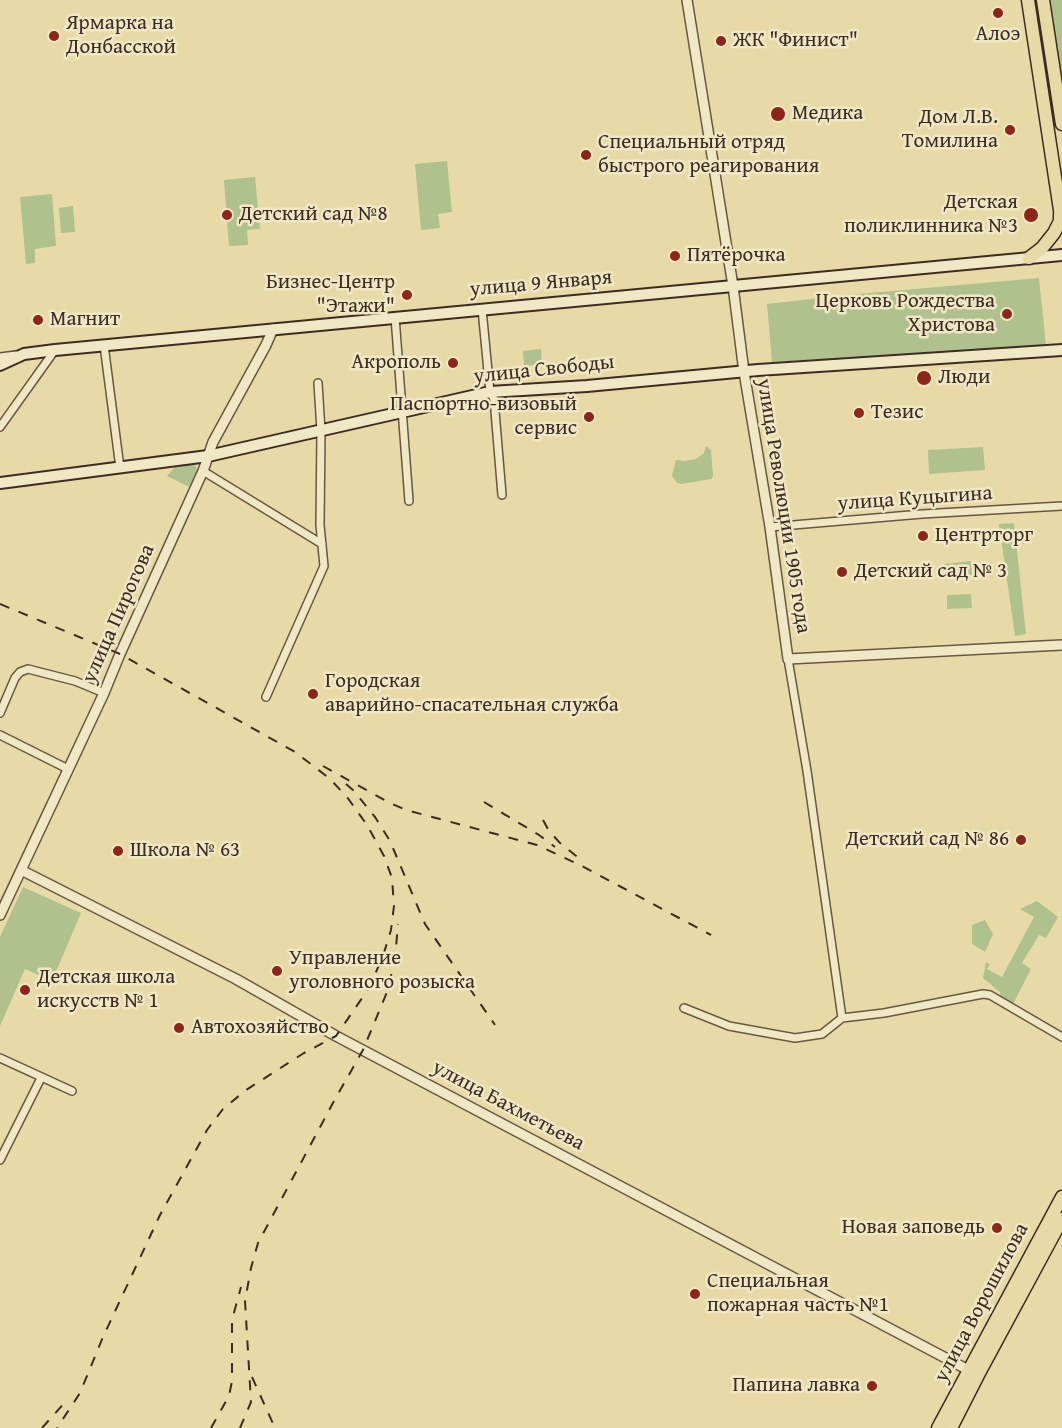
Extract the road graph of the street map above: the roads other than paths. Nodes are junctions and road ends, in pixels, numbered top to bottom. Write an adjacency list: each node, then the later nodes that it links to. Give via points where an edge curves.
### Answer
1 (687, 0): 8 (street, улица Революции 1905 года)
2 (1028, 0): 5 (main road)
3 (1043, 0): 4 (main road)
4 (1062, 124)
5 (1061, 216): 7 (main road, via 1054,233)
6 (1062, 255): 7 (main road, улица 9 Января)
7 (1029, 258): 8 (main road, улица 9 Января)
8 (733, 286): 9 (main road, улица 9 Января); 18 (street, улица Революции 1905 года)
9 (482, 309): 10 (main road, улица 9 Января); 20 (street)
10 (395, 317): 11 (main road, улица 9 Января); 21 (street)
11 (273, 329): 12 (main road, улица 9 Января); 24 (street, улица Пирогова)
12 (104, 345): 13 (main road, улица 9 Января); 25 (street)
13 (55, 350): 15 (main road, улица 9 Января); 22 (street)
14 (1062, 350): 18 (main road, улица Свободы)
15 (24, 354): 16 (street, улица 9 Января); 17 (main road, улица 9 Января)
16 (0, 357)
17 (0, 365)
18 (744, 372): 20 (main road, улица Свободы); 31 (street, улица Революции 1905 года)
19 (318, 383): 23 (street)
20 (490, 392): 21 (main road, улица Свободы); 28 (street, via 494,399)
21 (402, 412): 23 (main road, улица Свободы); 29 (street)
22 (0, 427)
23 (321, 431): 24 (main road, улица Свободы); 32 (street)
24 (208, 456): 25 (main road, улица Свободы); 26 (street, улица Пирогова)
25 (120, 468): 27 (main road, улица Свободы)
26 (203, 471): 32 (street); 35 (street, улица Пирогова)
27 (0, 483)
28 (502, 495)
29 (409, 501)
30 (1062, 506): 31 (street, улица Куцыгина)
31 (770, 526): 34 (street, улица Революции 1905 года)
32 (322, 544): 36 (street, via 324,566)
33 (1062, 645): 34 (street)
34 (788, 659): 44 (street, улица Революции 1905 года)
35 (104, 693): 37 (street, via 28,669 15,678); 39 (street, улица Пирогова)
36 (266, 697)
37 (0, 713)
38 (0, 735): 39 (street)
39 (68, 769): 40 (street, улица Пирогова)
40 (21, 870): 41 (street, улица Пирогова); 52 (street, улица Бахметьева, via 236,979 336,1036)
41 (4, 893): 42 (street, улица Пирогова)
42 (0, 915)
43 (684, 1008): 44 (street, via 729,1026 795,1038 822,1034)
44 (842, 1018): 45 (street, via 983,994)
45 (1062, 1037)
46 (0, 1058): 47 (street)
47 (41, 1077): 48 (street); 49 (street)
48 (72, 1092)
49 (0, 1160)
50 (1062, 1197): 52 (main road, улица Ворошилова)
51 (1062, 1219): 52 (main road, улица Ворошилова)
52 (973, 1372): 53 (main road, улица Ворошилова); 54 (main road, улица Ворошилова)
53 (938, 1428)
54 (951, 1428)

